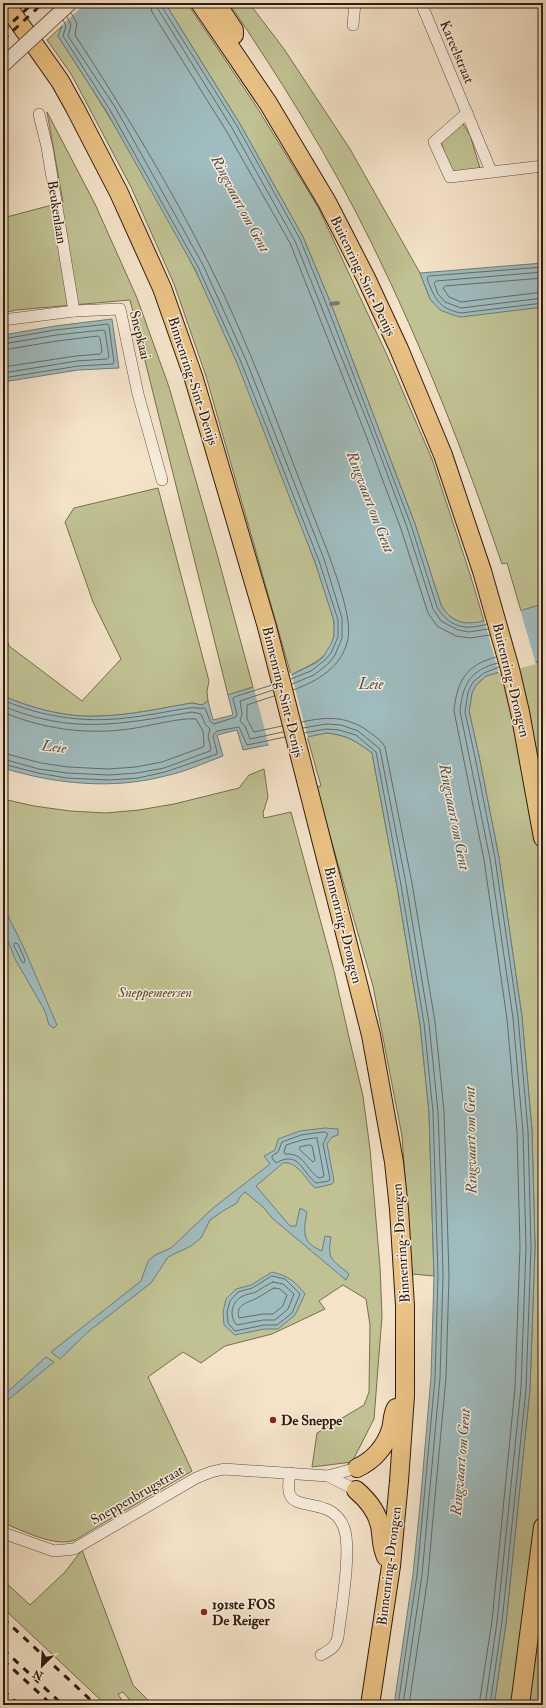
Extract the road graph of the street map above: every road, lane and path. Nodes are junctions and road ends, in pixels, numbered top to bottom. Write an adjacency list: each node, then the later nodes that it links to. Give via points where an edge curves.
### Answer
1 (5, 3): 18 (highway, Binnenring-Sint-Denijs, via 60,81 75,108 119,193 162,288 194,379 267,627)
2 (70, 3): 9 (street, bridge)
3 (200, 3): 8 (highway, Buitenring-Sint-Denijs)
4 (216, 3): 8 (highway, via 234,30)
5 (355, 3): 7 (street)
6 (421, 3): 10 (street, Kareelstraat)
7 (353, 25)
8 (232, 48): 17 (highway, Buitenring-Sint-Denijs, via 327,202 366,278 443,455)
9 (3, 65)
10 (466, 113): 13 (street, Kareelstraat); 13 (street, via 434,142 450,177)
11 (39, 114): 14 (street, Beukenlaan, via 47,147)
12 (543, 166): 13 (street)
13 (491, 171)
14 (74, 311): 15 (street, Snepkaai); 16 (street, Snepkaai, via 120,309 138,394)
15 (3, 320)
16 (162, 480)
17 (482, 571): 19 (highway, Buitenring-Drongen, via 520,712)
18 (308, 789): 20 (highway, Binnenring-Drongen, via 371,1035 394,1162 404,1292)
19 (543, 838)
20 (405, 1396): 21 (highway, via 394,1413 391,1429 381,1450 366,1464); 27 (highway, Binnenring-Drongen)
21 (357, 1468): 23 (street)
22 (290, 1473): 23 (street, Sneppenbrugstraat); 26 (street, Sneppenbrugstraat, via 224,1469 211,1472 196,1478 78,1547 68,1550 40,1548); 28 (street, via 290,1494 293,1499 334,1513 345,1528 346,1560 338,1637 332,1649)
23 (328, 1476): 24 (street, Sneppenbrugstraat)
24 (356, 1490): 27 (highway, via 373,1508 379,1520 382,1547)
25 (543, 1527): 30 (highway)
26 (3, 1534)
27 (391, 1566): 29 (highway, Binnenring-Drongen)
28 (321, 1655)
29 (370, 1705)
30 (520, 1705)

